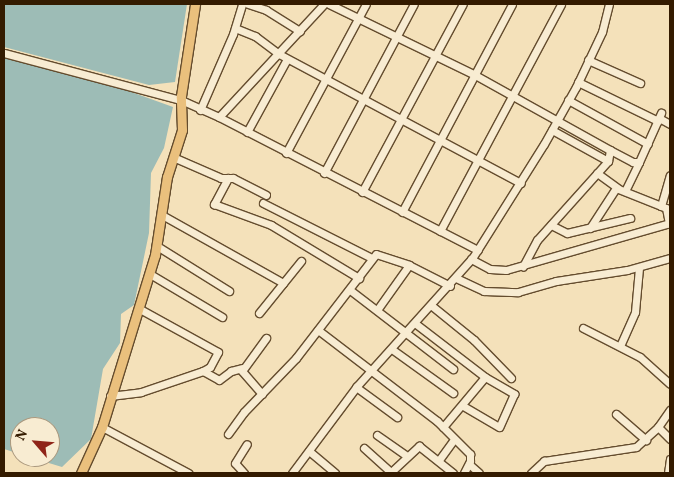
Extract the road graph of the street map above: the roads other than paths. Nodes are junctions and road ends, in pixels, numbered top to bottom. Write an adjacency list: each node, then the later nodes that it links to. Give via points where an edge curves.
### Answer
1 (195, 4): 28 (main road)
2 (242, 4): 14 (street)
3 (248, 4): 15 (street, via 266,10)
4 (324, 4): 15 (street)
5 (329, 4): 13 (street)
6 (366, 4): 13 (street)
7 (414, 4): 16 (street)
8 (463, 4): 19 (street)
9 (512, 4): 22 (street)
10 (561, 4): 26 (street)
11 (599, 4): 12 (street)
12 (608, 6): 21 (street, via 602,32)
13 (359, 17): 16 (street); 23 (street)
14 (235, 28): 18 (street, via 260,39); 30 (street)
15 (300, 31): 18 (street)
16 (398, 35): 19 (street); 27 (street)
17 (4, 53): 28 (street)
18 (279, 54): 20 (street); 31 (street)
19 (436, 55): 22 (street); 33 (street)
20 (287, 59): 23 (street); 37 (street)
21 (588, 60): 24 (street); 25 (street)
22 (475, 74): 26 (street); 38 (street)
23 (327, 80): 27 (street); 41 (street)
24 (578, 82): 29 (street); 32 (street)
25 (640, 83)
26 (513, 95): 34 (street); 43 (street)
27 (364, 99): 33 (street); 46 (street)
28 (181, 100): 30 (street); 42 (main road, via 182,130)
29 (568, 100): 34 (street); 39 (street)
30 (200, 110): 31 (street)
31 (219, 117): 37 (street)
32 (659, 117): 35 (street); 39 (street)
33 (402, 119): 38 (street); 52 (street)
34 (558, 119): 36 (street); 40 (street)
35 (670, 124)
36 (552, 130): 44 (street); 50 (street)
37 (247, 132): 41 (street)
38 (440, 140): 43 (street); 56 (street)
39 (648, 144): 45 (street)
40 (610, 150): 44 (street); 45 (street)
41 (286, 153): 46 (street)
42 (173, 157): 49 (street); 57 (main road)
43 (477, 160): 50 (street); 62 (street)
44 (608, 161): 47 (street)
45 (639, 162): 51 (street)
46 (324, 173): 52 (street)
47 (597, 173): 51 (street); 60 (street)
48 (670, 175): 55 (street)
49 (228, 178): 53 (street); 73 (street, via 214,204 271,224)
50 (521, 182): 64 (street)
51 (622, 190): 55 (street); 61 (street, via 614,189)
52 (362, 192): 56 (street)
53 (266, 195)
54 (263, 203): 65 (street)
55 (661, 206): 59 (street, via 666,208)
56 (402, 212): 62 (street)
57 (162, 214): 63 (main road); 75 (street)
58 (630, 218): 61 (street)
59 (669, 224): 70 (street)
60 (551, 225): 61 (street, via 567,233); 70 (street, via 529,251)
61 (590, 228)
62 (440, 231): 64 (street)
63 (157, 246): 72 (main road); 77 (street)
64 (478, 250): 67 (street)
65 (372, 258): 69 (street, via 378,254); 73 (street)
66 (670, 258): 71 (street)
67 (472, 259): 70 (street, via 496,270); 74 (street)
68 (301, 261): 75 (street)
69 (408, 265): 76 (street); 81 (street)
70 (523, 266)
71 (639, 268): 74 (street, via 556,281 518,292 484,290); 89 (street, via 635,312)
72 (150, 274): 80 (main road); 83 (street)
73 (359, 278): 78 (street)
74 (456, 278): 76 (street)
75 (283, 283): 82 (street)
76 (450, 286): 79 (street)
77 (229, 290)
78 (350, 290): 81 (street); 86 (street)
79 (432, 306): 84 (street); 96 (street, via 479,345)
80 (138, 308): 93 (street, via 217,348 210,368); 101 (main road)
81 (377, 310): 87 (street)
82 (259, 313)
83 (222, 317)
84 (416, 324): 87 (street); 95 (street)
85 (582, 328): 89 (street)
86 (318, 330): 94 (street); 100 (street)
87 (406, 336): 90 (street); 92 (street)
88 (266, 338): 91 (street)
89 (620, 346): 97 (street, via 640,357)
90 (393, 350): 94 (street); 99 (street)
91 (242, 368): 93 (street, via 219,380); 100 (street, via 242,374)
92 (453, 369)
93 (203, 371): 101 (street, via 141,392)
94 (373, 371): 98 (street); 107 (street)
95 (485, 377): 102 (street); 102 (street, via 514,394 501,426 496,427)
96 (511, 378)
97 (670, 384)
98 (356, 387): 105 (street); 116 (street)
99 (453, 393)
100 (262, 394): 109 (street)
101 (110, 396): 106 (main road)
102 (463, 406): 107 (street)
103 (670, 410): 108 (street)
104 (616, 414): 113 (street)
105 (397, 417)
106 (102, 427): 121 (main road); 122 (street)
107 (444, 427): 111 (street)
108 (658, 427): 112 (street); 113 (street)
109 (228, 434)
110 (377, 435): 117 (street)
111 (454, 439): 119 (street); 120 (street, via 470,454)
112 (670, 439)
113 (646, 440): 130 (street, via 636,447 544,461)
114 (247, 444): 123 (street, via 235,463)
115 (364, 448): 126 (street)
116 (309, 451): 124 (street); 125 (street)
117 (406, 456): 119 (street, via 419,446); 126 (street)
118 (670, 459): 131 (street)
119 (439, 460): 127 (street)
120 (469, 464): 128 (street); 129 (street)
121 (81, 473)
122 (188, 473)
123 (244, 473)
124 (292, 473)
125 (335, 473)
126 (390, 473)
127 (453, 473)
128 (464, 473)
129 (479, 473)
130 (531, 473)
131 (668, 473)

